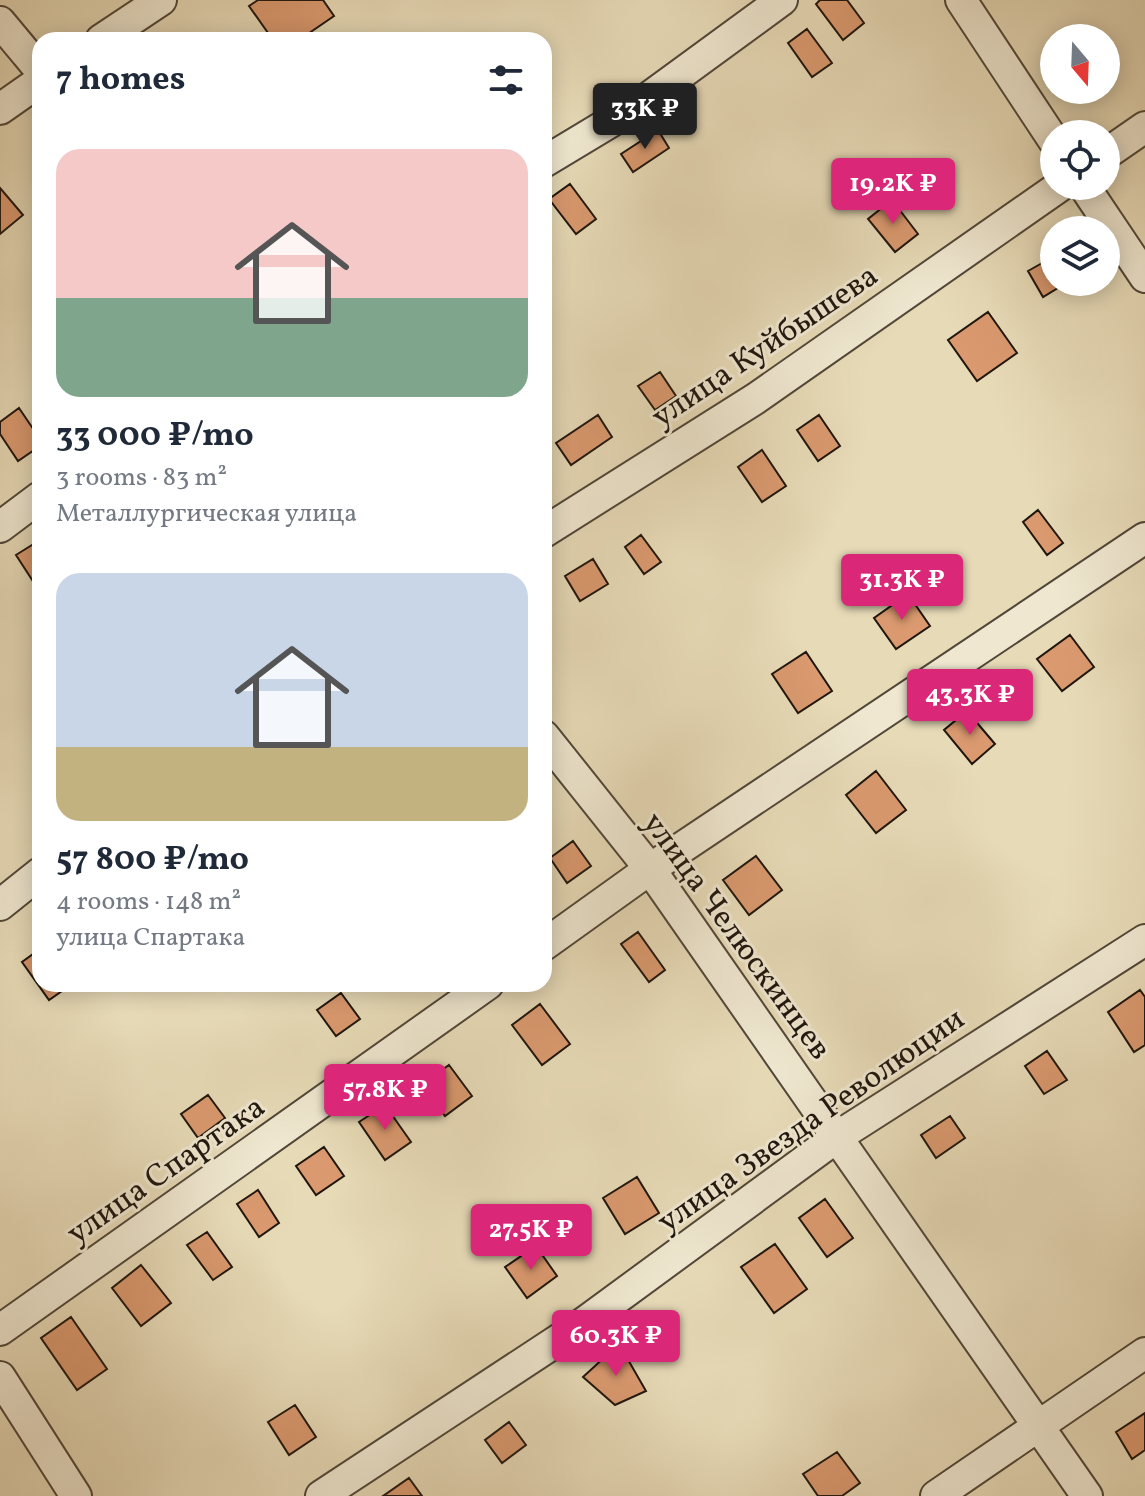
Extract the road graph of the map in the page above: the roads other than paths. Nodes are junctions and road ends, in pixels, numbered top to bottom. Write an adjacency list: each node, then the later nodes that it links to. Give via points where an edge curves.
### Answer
1 (161, 0): 5 (street)
2 (782, 0): 12 (street, via 637,106)
3 (961, 0): 9 (street)
4 (0, 22): 6 (street)
5 (113, 32)
6 (32, 60)
7 (32, 87): 8 (street)
8 (0, 109)
9 (1040, 120)
10 (1145, 127): 11 (street)
11 (1120, 144)
12 (552, 157)
13 (1040, 200): 18 (street, улица Куйбышева, via 755,399)
14 (1093, 200): 15 (street)
15 (1145, 277)
16 (32, 503): 17 (street)
17 (0, 527)
18 (552, 527)
19 (1145, 538): 21 (street)
20 (552, 746): 21 (street, улица Челюскинцев)
21 (650, 869): 24 (street); 27 (street, улица Челюскинцев)
22 (32, 879): 23 (street)
23 (0, 905)
24 (552, 939)
25 (1145, 940): 27 (street, улица Звезда Революции)
26 (477, 992): 28 (street, улица Спартака)
27 (837, 1137): 31 (street, улица Челюскинцев); 33 (street, улица Звезда Революции, via 578,1327)
28 (0, 1330)
29 (1145, 1353): 31 (street)
30 (0, 1377): 32 (street)
31 (1037, 1426): 34 (street); 35 (street, улица Челюскинцев)
32 (76, 1496)
33 (321, 1496)
34 (936, 1496)
35 (1087, 1496)

